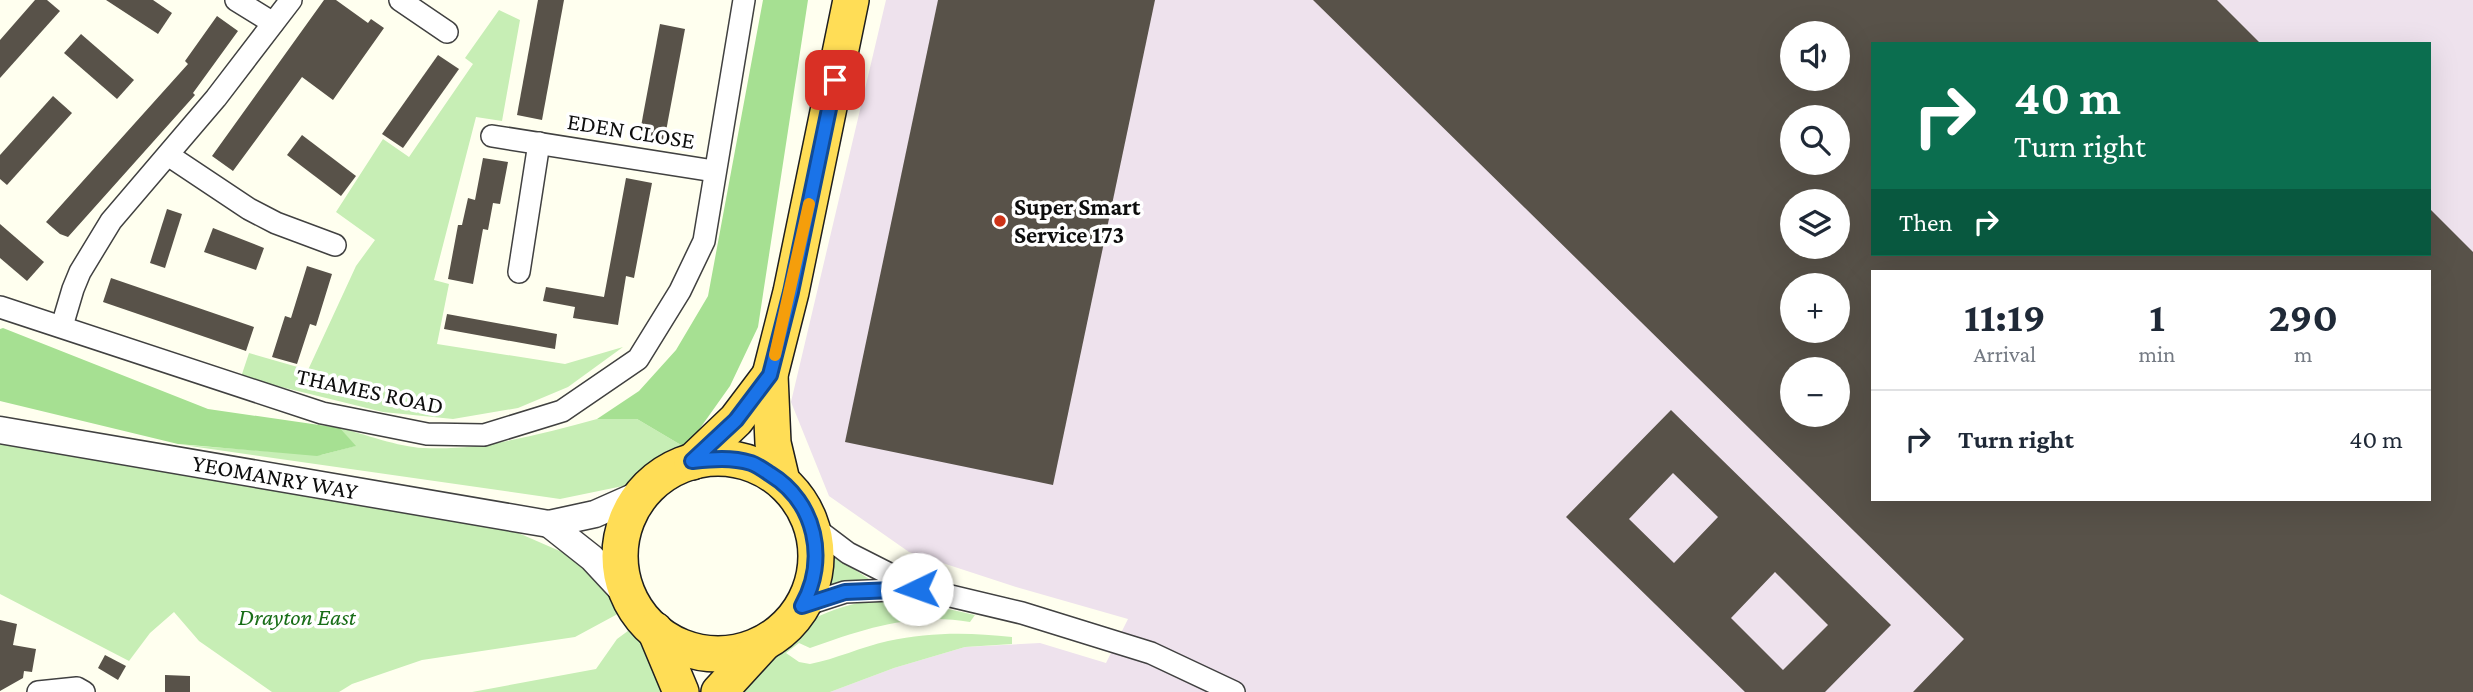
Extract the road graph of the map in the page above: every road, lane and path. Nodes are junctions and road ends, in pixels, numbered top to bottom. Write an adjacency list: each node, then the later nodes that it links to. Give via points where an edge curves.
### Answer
1 (236, 0): 6 (street)
2 (291, 0): 6 (street)
3 (400, 0): 7 (street)
4 (744, 0): 11 (street, THAMES ROAD)
5 (851, 0): 16 (highway)
6 (273, 23): 10 (street)
7 (447, 32)
8 (492, 136): 9 (street, EDEN CLOSE)
9 (539, 143): 11 (street, EDEN CLOSE); 13 (street, EDEN CLOSE)
10 (168, 155): 12 (street, via 249,209); 15 (street, via 95,245 73,289)
11 (714, 171): 15 (street, THAMES ROAD, via 704,241 638,359 562,411 484,435 427,434 322,413)
12 (335, 245)
13 (519, 272)
14 (0, 307): 15 (street, THAMES ROAD)
15 (62, 326)
16 (770, 375): 18 (highway, via 736,420); 19 (highway, via 773,443)
17 (0, 430): 21 (street, YEOMANRY WAY)
18 (692, 461): 19 (highway, via 720,458 752,464); 20 (highway, via 662,476)
19 (782, 481): 22 (highway, via 804,507)
20 (647, 491): 21 (street, YEOMANRY WAY, via 594,514); 24 (highway, via 637,501 620,547 623,579)
21 (549, 524): 24 (street, YEOMANRY WAY, via 592,558)
22 (811, 525): 23 (street, via 848,553); 25 (highway, via 817,561)
23 (917, 589): 25 (street, via 845,592); 32 (street, via 1022,613 1151,653)
24 (631, 600): 26 (highway)
25 (802, 606): 27 (highway, via 795,618)
26 (655, 630): 27 (highway, via 674,644 705,653 739,652); 30 (highway)
27 (767, 641): 31 (highway)
28 (38, 692): 29 (street, via 68,688)
29 (84, 692)
30 (681, 692)
31 (719, 692)
32 (1234, 692)

